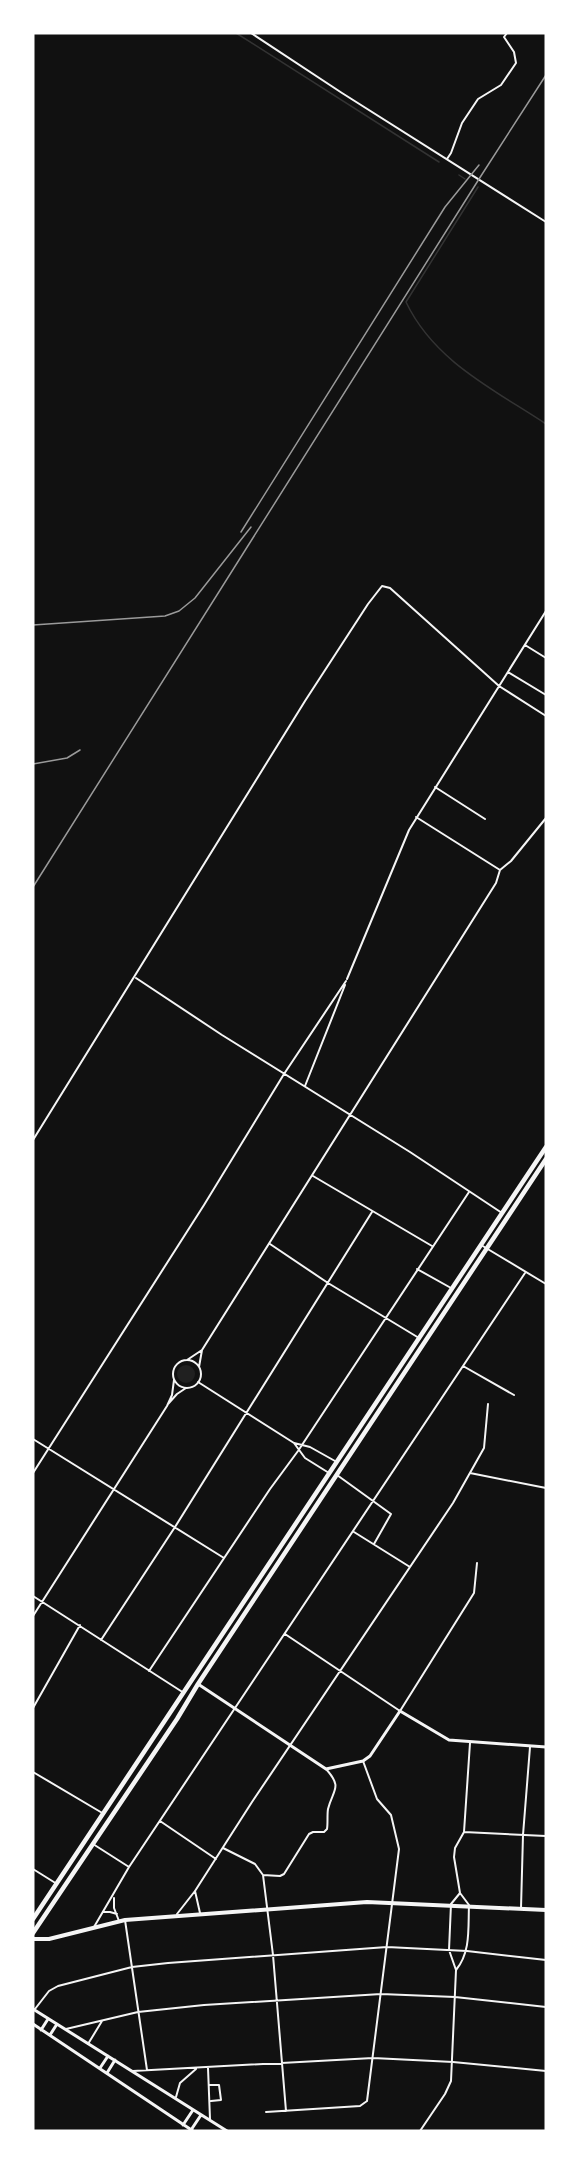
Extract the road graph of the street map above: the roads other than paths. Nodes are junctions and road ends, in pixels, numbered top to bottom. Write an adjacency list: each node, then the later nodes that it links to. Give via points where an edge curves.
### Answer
1 (251, 33): 3 (street)
2 (507, 33): 3 (street, via 504,37 516,63 501,85 478,99)
3 (446, 159): 4 (street)
4 (546, 222)
5 (546, 611): 6 (street)
6 (525, 645): 7 (street); 8 (street)
7 (546, 658)
8 (508, 672): 9 (street); 10 (street)
9 (499, 686): 11 (street); 12 (street); 17 (street, via 390,588 382,586 305,702)
10 (546, 695)
11 (546, 716)
12 (435, 787): 13 (street); 15 (street)
13 (416, 817): 16 (street); 18 (street)
14 (546, 818): 16 (street)
15 (485, 819)
16 (500, 870): 21 (street, via 496,883)
17 (135, 978): 19 (street); 22 (street)
18 (346, 981): 19 (street); 20 (street)
19 (285, 1074): 20 (street); 54 (street)
20 (305, 1086): 21 (street)
21 (350, 1115): 25 (street); 26 (street)
22 (33, 1140)
23 (546, 1147): 28 (highway)
24 (546, 1159): 32 (highway)
25 (312, 1176): 27 (street); 29 (street)
26 (469, 1192): 28 (street); 31 (street)
27 (372, 1212): 31 (street); 35 (street)
28 (502, 1214): 30 (highway)
29 (270, 1244): 35 (street); 40 (street)
30 (481, 1245): 32 (street); 37 (highway)
31 (432, 1246): 33 (street)
32 (487, 1249): 34 (street); 60 (highway)
33 (417, 1269): 37 (street); 38 (street)
34 (525, 1273): 36 (street); 42 (street)
35 (328, 1283): 38 (street); 50 (street)
36 (546, 1284)
37 (452, 1289): 39 (highway)
38 (385, 1318): 39 (street); 53 (street)
39 (419, 1338): 56 (highway)
40 (202, 1350): 41 (street); 43 (street)
41 (187, 1360): 43 (street); 44 (street, via 174,1367)
42 (462, 1366): 47 (street); 65 (street)
43 (199, 1367): 45 (street)
44 (174, 1380): 46 (street); 49 (street)
45 (198, 1382): 46 (street); 50 (street)
46 (188, 1387): 49 (street)
47 (514, 1395)
48 (488, 1404): 59 (street, via 484,1448)
49 (166, 1406): 62 (street)
50 (246, 1414): 52 (street); 66 (street)
51 (33, 1439): 54 (street)
52 (294, 1443): 53 (street); 55 (street)
53 (303, 1445): 55 (street); 56 (street)
54 (48, 1449): 57 (street); 62 (street)
55 (298, 1452): 58 (street); 69 (street)
56 (337, 1462): 58 (highway)
57 (33, 1473)
58 (329, 1473): 63 (highway)
59 (470, 1473): 61 (street); 71 (street)
60 (337, 1475): 64 (highway); 65 (street)
61 (546, 1488)
62 (112, 1489): 66 (street); 73 (street)
63 (317, 1492): 64 (highway); 78 (highway)
64 (323, 1496): 79 (highway)
65 (373, 1502): 67 (street); 68 (street, via 391,1514)
66 (175, 1527): 69 (street); 77 (street)
67 (354, 1532): 68 (street); 76 (street)
68 (374, 1544): 71 (street)
69 (224, 1558): 80 (street)
70 (477, 1563): 86 (street, via 474,1593)
71 (410, 1567): 81 (street)
72 (33, 1596): 73 (street)
73 (42, 1602): 74 (street); 75 (street)
74 (33, 1616)
75 (80, 1625): 77 (street); 84 (street)
76 (285, 1634): 81 (street); 85 (street)
77 (100, 1640): 80 (street)
78 (212, 1650): 79 (street); 83 (highway)
79 (218, 1654): 82 (highway)
80 (149, 1671): 83 (street)
81 (340, 1672): 86 (street); 90 (street)
82 (198, 1684): 85 (street); 88 (highway)
83 (184, 1693): 87 (highway)
84 (33, 1708)
85 (235, 1708): 90 (street); 99 (street)
86 (400, 1711): 89 (street, via 442,1737); 93 (street, via 375,1750)
87 (170, 1714): 88 (highway); 96 (highway)
88 (177, 1719): 97 (highway)
89 (470, 1743): 91 (street); 102 (street)
90 (291, 1744): 94 (street); 106 (street)
91 (530, 1747): 92 (street); 103 (street)
92 (546, 1748)
93 (363, 1761): 94 (street); 118 (street, via 377,1799 391,1815 398,1838)
94 (326, 1769): 112 (street, via 336,1785 328,1809 327,1829 309,1834 284,1874)
95 (33, 1772): 98 (street)
96 (108, 1808): 97 (highway); 98 (highway)
97 (115, 1811): 101 (highway)
98 (104, 1814): 100 (highway)
99 (160, 1821): 107 (street); 110 (street)
100 (98, 1823): 101 (highway); 108 (highway)
101 (105, 1827): 105 (highway)
102 (464, 1832): 103 (street); 115 (street, via 454,1857)
103 (523, 1835): 104 (street); 123 (street)
104 (546, 1836)
105 (93, 1844): 109 (highway); 110 (street)
106 (223, 1848): 107 (street); 112 (street, via 255,1864)
107 (216, 1859): 114 (street)
108 (71, 1863): 109 (highway); 113 (highway)
109 (78, 1867): 121 (highway)
110 (129, 1867): 116 (street)
111 (33, 1869): 113 (street)
112 (263, 1875): 122 (street)
113 (57, 1884): 117 (highway)
114 (195, 1891): 126 (street); 128 (street)
115 (460, 1893): 119 (street); 120 (street)
116 (114, 1895): 125 (street); 127 (street)
117 (45, 1902): 121 (highway); 129 (highway)
118 (393, 1902): 119 (main road); 122 (main road); 135 (street)
119 (451, 1904): 120 (main road); 136 (street)
120 (469, 1905): 123 (main road); 137 (street)
121 (51, 1906): 133 (highway)
122 (268, 1908): 126 (main road); 138 (street)
123 (521, 1908): 124 (main road)
124 (546, 1910)
125 (103, 1912): 127 (street); 132 (street)
126 (200, 1913): 128 (main road)
127 (117, 1914): 131 (street)
128 (176, 1915): 130 (main road)
129 (33, 1919)
130 (125, 1920): 131 (main road); 140 (street)
131 (119, 1921): 132 (main road)
132 (94, 1927): 134 (main road, via 49,1939)
133 (33, 1934)
134 (33, 1939)
135 (387, 1947): 136 (street); 138 (street); 142 (street)
136 (449, 1950): 137 (street); 141 (street)
137 (467, 1951): 139 (street); 141 (street)
138 (273, 1954): 140 (street); 144 (street)
139 (546, 1960)
140 (132, 1967): 146 (street, via 58,1986); 147 (street)
141 (456, 1970): 143 (street)
142 (381, 1994): 143 (street); 144 (street); 157 (street)
143 (455, 1997): 145 (street); 159 (street)
144 (277, 2000): 147 (street); 160 (street)
145 (546, 2007)
146 (34, 2009): 148 (street)
147 (138, 2012): 149 (street); 164 (street)
148 (48, 2019): 150 (street); 152 (street)
149 (102, 2021): 153 (street); 155 (street)
150 (57, 2024): 153 (street); 154 (street)
151 (33, 2025): 152 (street)
152 (41, 2030): 154 (street)
153 (66, 2030): 155 (street)
154 (50, 2035): 161 (street)
155 (88, 2044): 156 (street)
156 (108, 2056): 158 (street); 161 (street)
157 (373, 2058): 159 (street); 160 (street); 172 (street, via 370,2090 364,2104)
158 (115, 2061): 165 (street); 167 (street)
159 (453, 2062): 166 (street); 179 (street, via 445,2094)
160 (281, 2064): 162 (street); 172 (street)
161 (100, 2068): 167 (street)
162 (208, 2068): 163 (street); 168 (street)
163 (196, 2069): 164 (street); 169 (street, via 180,2084)
164 (147, 2070): 165 (street)
165 (133, 2071): 169 (street)
166 (546, 2071)
167 (107, 2073): 176 (street)
168 (209, 2085): 170 (street); 170 (street, via 220,2085 221,2095 221,2100)
169 (176, 2099): 171 (street)
170 (210, 2101): 175 (street)
171 (193, 2110): 174 (street); 176 (street)
172 (286, 2111): 173 (street)
173 (266, 2112)
174 (201, 2115): 175 (street); 177 (street)
175 (210, 2121): 178 (street)
176 (183, 2125): 177 (street)
177 (192, 2130)
178 (227, 2131)
179 (420, 2131)

